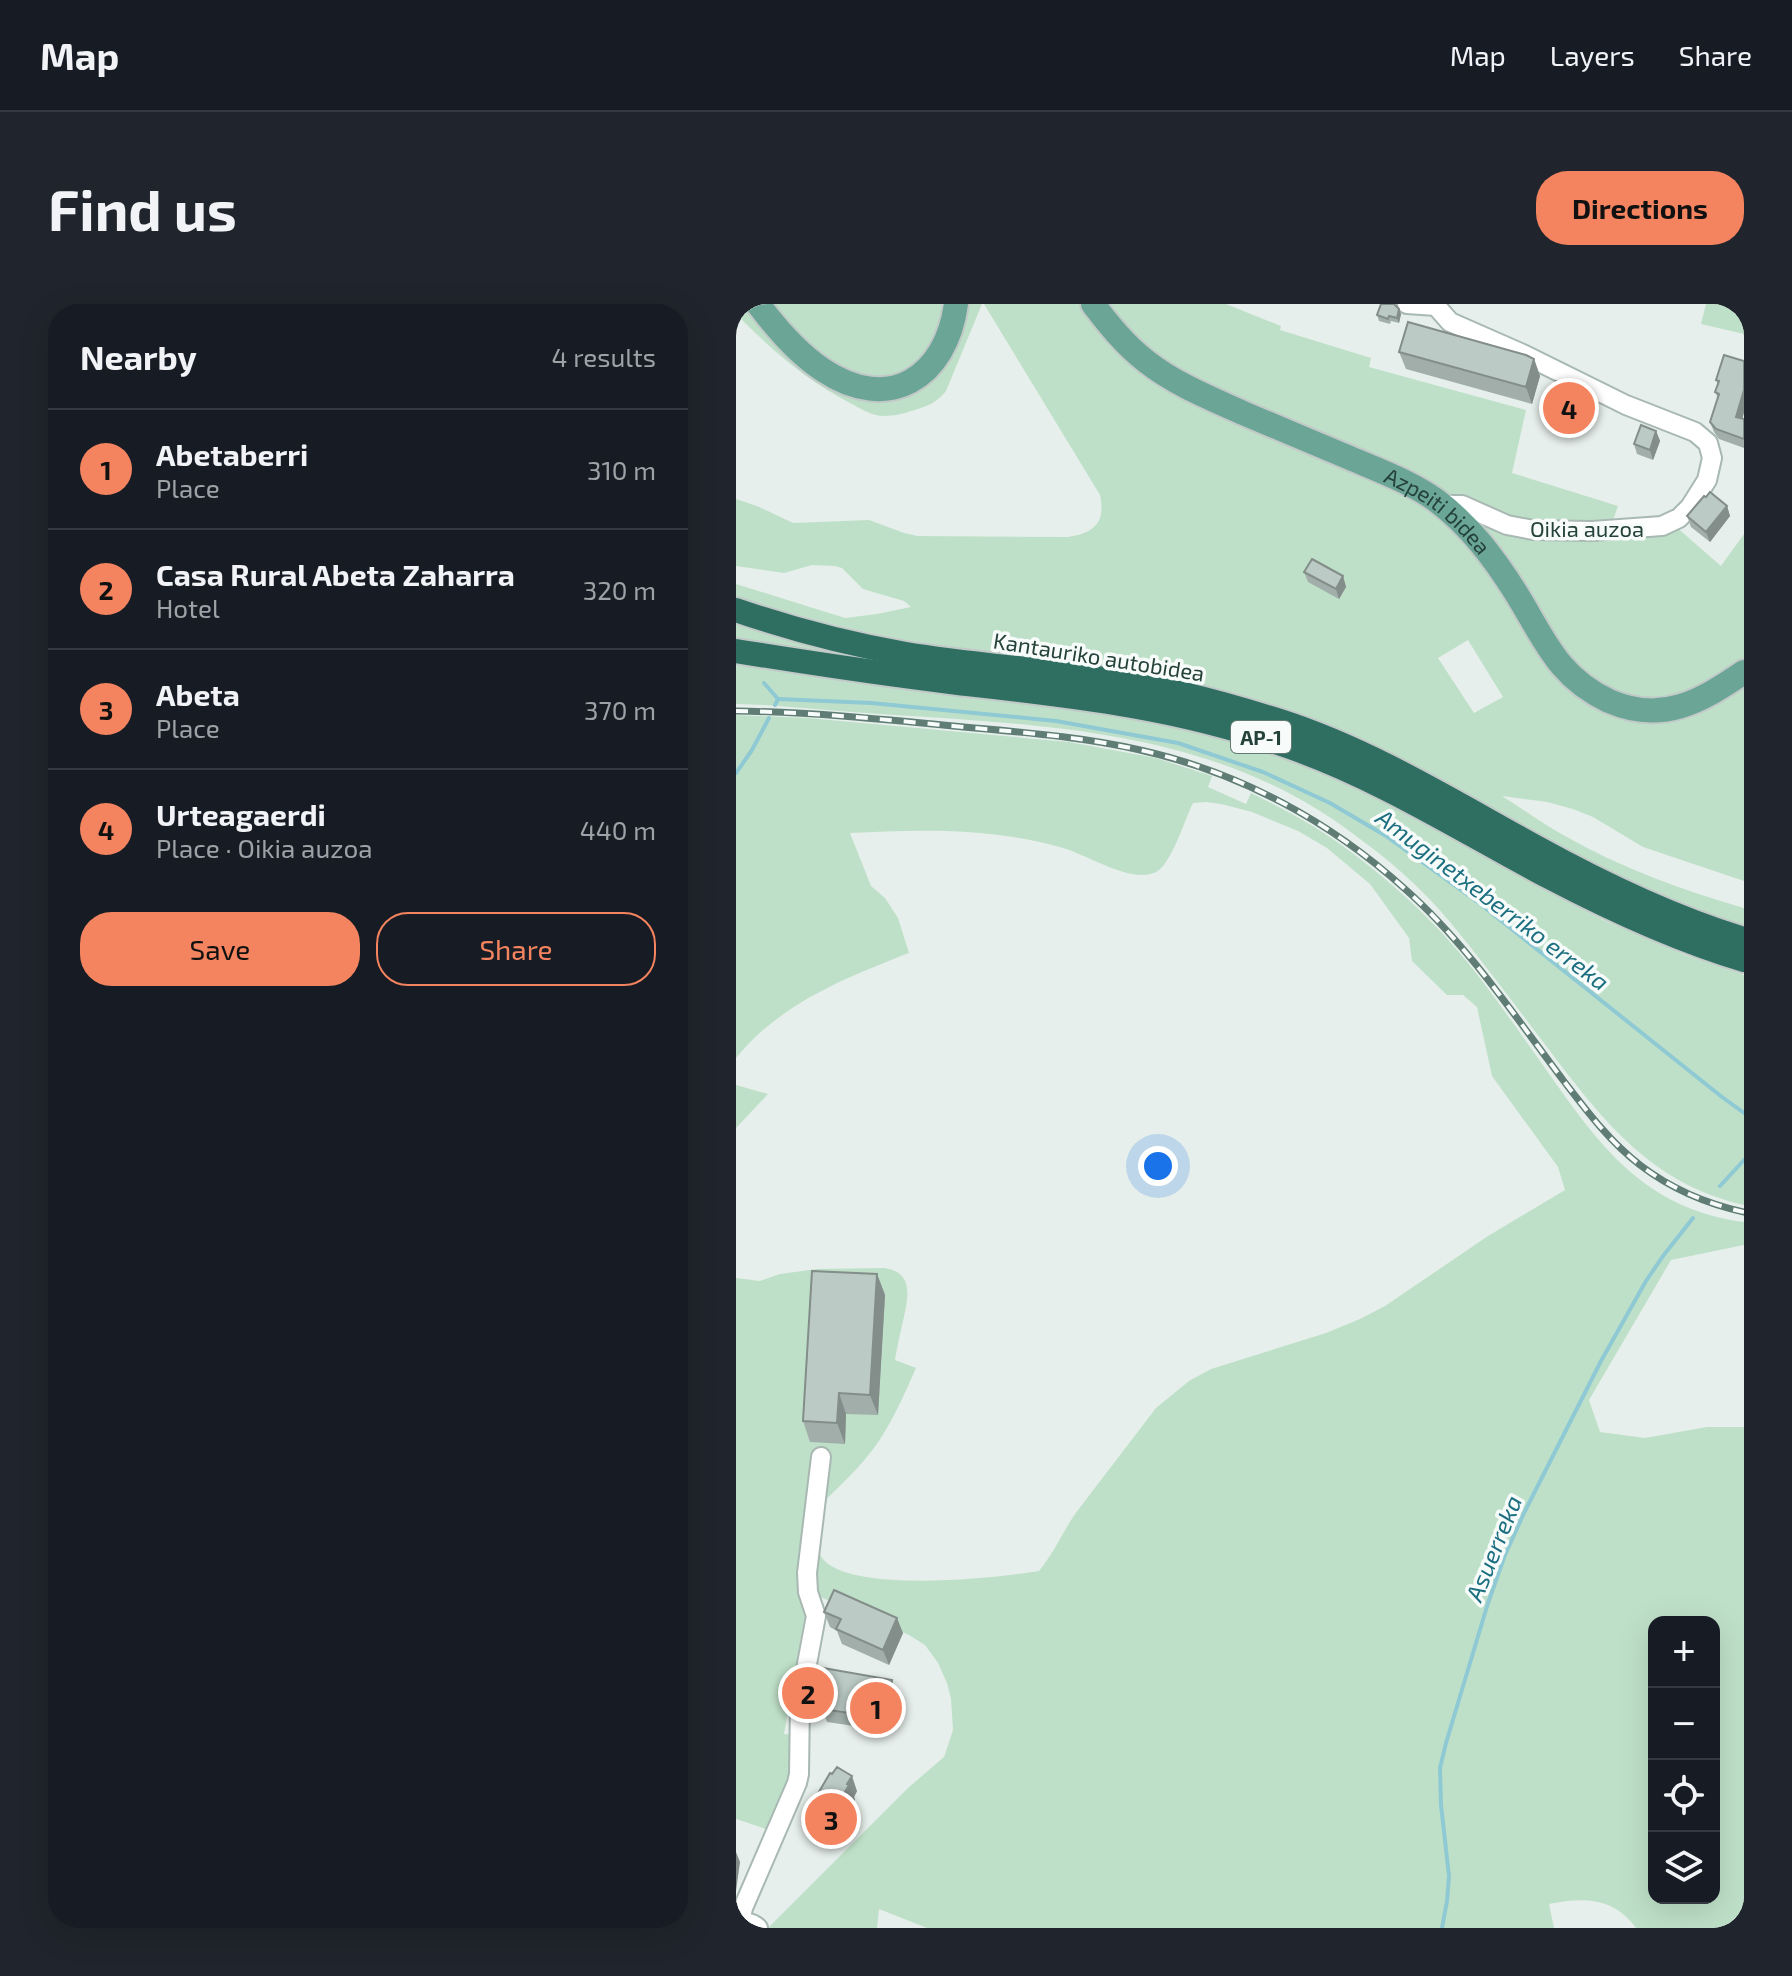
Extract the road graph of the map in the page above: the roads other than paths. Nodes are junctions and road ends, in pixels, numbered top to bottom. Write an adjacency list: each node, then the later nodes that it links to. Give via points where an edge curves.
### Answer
1 (758, 304): 2 (main road, via 824,371 878,389 905,384 928,370 945,344)
2 (956, 304)
3 (1093, 304): 6 (main road, Azpeiti bidea, via 1129,347 1169,376 1393,476)
4 (1407, 304): 5 (street, Oikia auzoa)
5 (1437, 305): 6 (street, Oikia auzoa, via 1450,322 1703,437 1711,465 1690,507 1666,525 1533,530 1462,505)
6 (1442, 505): 9 (main road, Azpeiti bidea, via 1492,557 1559,664 1600,696 1657,712 1705,697)
7 (736, 610): 10 (highway, Kantauriko autobidea / AP-1, via 876,648 1138,684 1284,722 1378,761 1630,895)
8 (736, 651): 11 (highway, Kantauriko autobidea / AP-1, via 1107,700 1252,734 1379,785 1610,908)
9 (1744, 672)
10 (1744, 939)
11 (1744, 960)
12 (821, 1457): 13 (street, via 807,1573 816,1616 800,1701 799,1774 743,1908)
13 (745, 1926)

